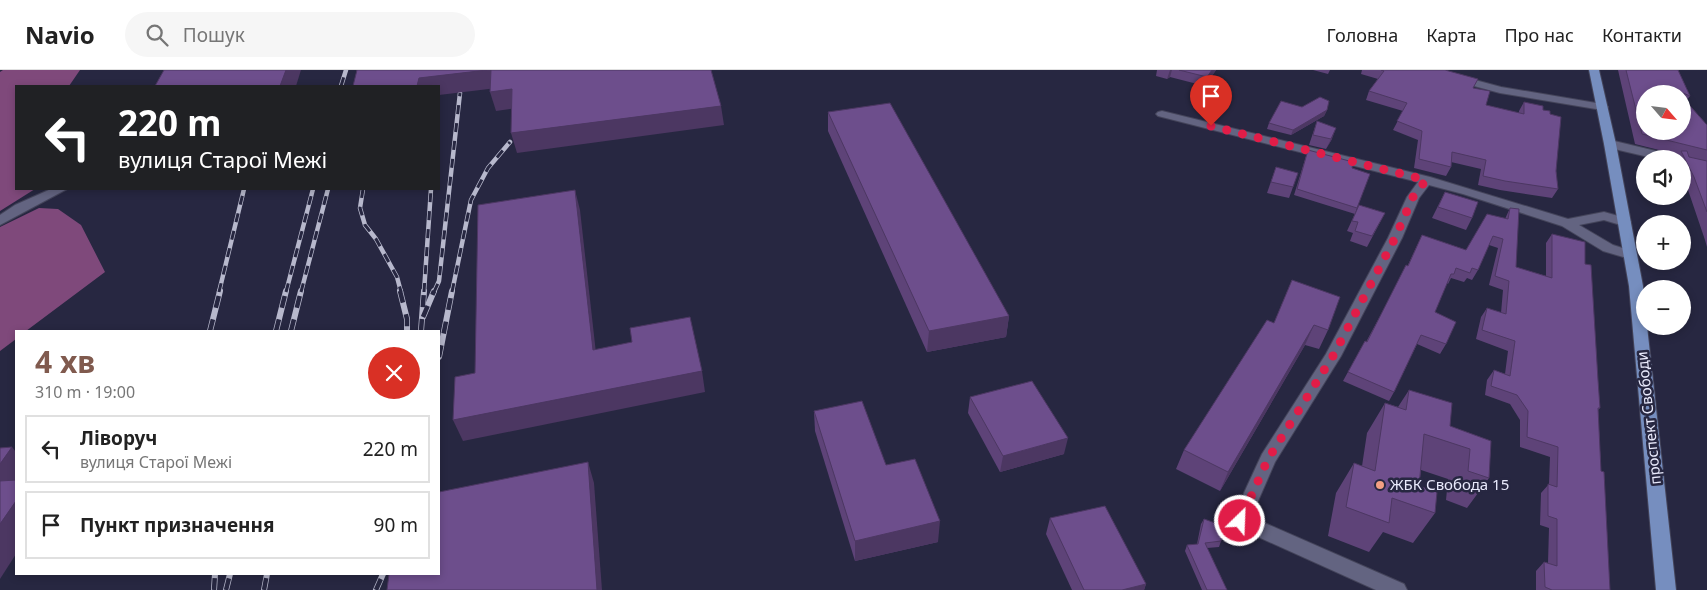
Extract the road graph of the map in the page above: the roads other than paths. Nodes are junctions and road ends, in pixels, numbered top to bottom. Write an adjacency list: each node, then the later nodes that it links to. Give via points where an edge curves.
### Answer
1 (1426, 70): 3 (street, via 1500,90)
2 (1594, 70): 3 (main road, проспект Свободи)
3 (1602, 107): 5 (main road, проспект Свободи)
4 (1162, 114): 7 (street)
5 (1610, 144): 6 (street); 10 (main road, проспект Свободи)
6 (1636, 150)
7 (1426, 180): 11 (street, via 1467,190); 13 (street, via 1413,197 1333,356 1268,459 1240,521)
8 (59, 190): 9 (street)
9 (0, 221)
10 (1624, 222): 11 (street, via 1604,216); 12 (main road, проспект Свободи)
11 (1567, 224): 12 (street, via 1608,248)
12 (1630, 255): 14 (main road, проспект Свободи, via 1637,295)
13 (1397, 590)
14 (1666, 590)

